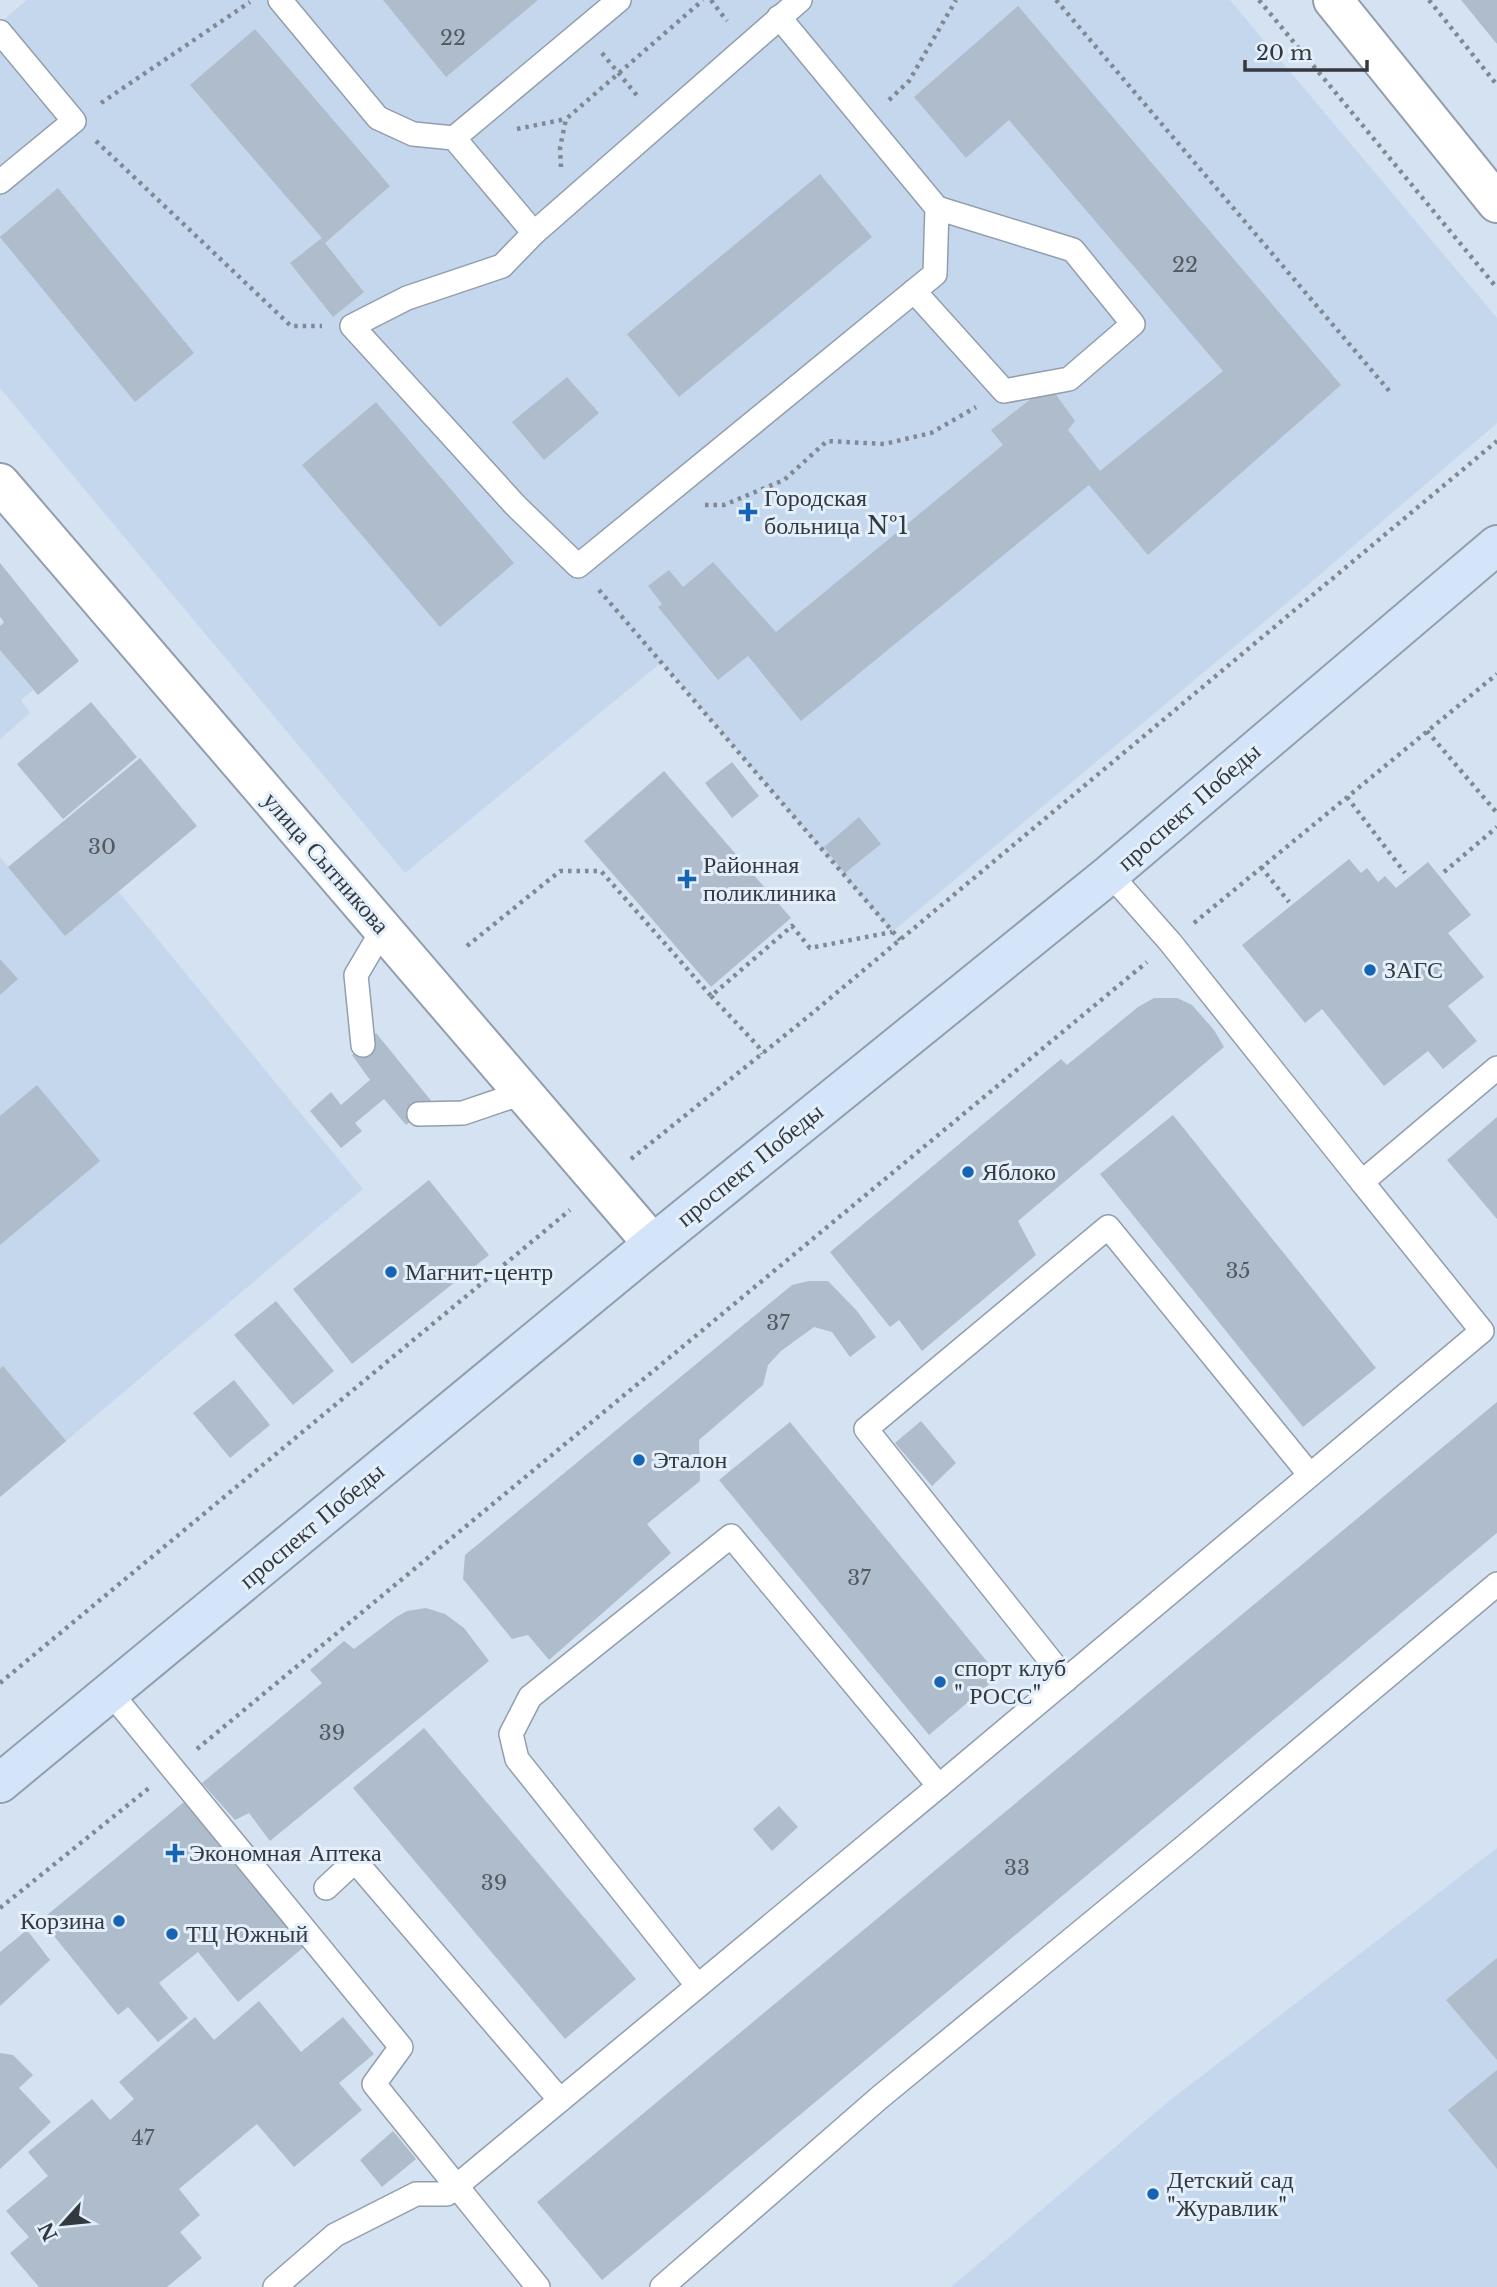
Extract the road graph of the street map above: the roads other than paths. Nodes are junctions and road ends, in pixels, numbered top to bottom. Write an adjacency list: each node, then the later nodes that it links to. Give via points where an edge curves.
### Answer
1 (280, 0): 7 (lane, via 378,118 413,134)
2 (619, 0): 7 (lane)
3 (800, 0): 5 (lane)
4 (1333, 0): 9 (street)
5 (779, 17): 10 (lane); 11 (lane)
6 (0, 32): 8 (lane, via 75,121)
7 (454, 138): 11 (lane)
8 (0, 182)
9 (1497, 203)
10 (937, 208): 12 (lane, via 935,274); 12 (lane, via 1073,250 1133,324 1069,379 1004,391)
11 (534, 233): 12 (lane, via 502,266 407,298 352,326 516,506 578,566)
12 (914, 290)
13 (0, 483): 16 (street, улица Сытникова)
14 (1497, 545): 15 (street, проспект Победы)
15 (1110, 874): 21 (lane); 22 (street, проспект Победы)
16 (383, 929): 17 (lane, via 356,975); 19 (street, улица Сытникова)
17 (363, 1045)
18 (1497, 1068): 21 (lane)
19 (522, 1093): 20 (lane, via 463,1113); 22 (street, улица Сытникова)
20 (419, 1114)
21 (1362, 1182): 23 (lane)
22 (653, 1244): 27 (street, проспект Победы)
23 (1489, 1325): 24 (lane)
24 (1310, 1475): 26 (lane); 26 (lane, via 1108,1227 876,1420 866,1429)
25 (1497, 1584): 36 (lane, via 878,2098)
26 (1066, 1680): 29 (lane)
27 (110, 1692): 28 (street, проспект Победы); 33 (lane, via 401,2046 374,2084)
28 (0, 1783)
29 (939, 1786): 31 (lane); 31 (lane, via 731,1536 530,1697 512,1734 517,1759)
30 (326, 1888): 32 (lane, via 355,1861)
31 (697, 1985): 32 (lane)
32 (560, 2100): 33 (lane)
33 (455, 2187): 34 (lane, via 447,2194 415,2194 335,2235); 35 (lane)
34 (275, 2287)
35 (538, 2287)
36 (663, 2287)

